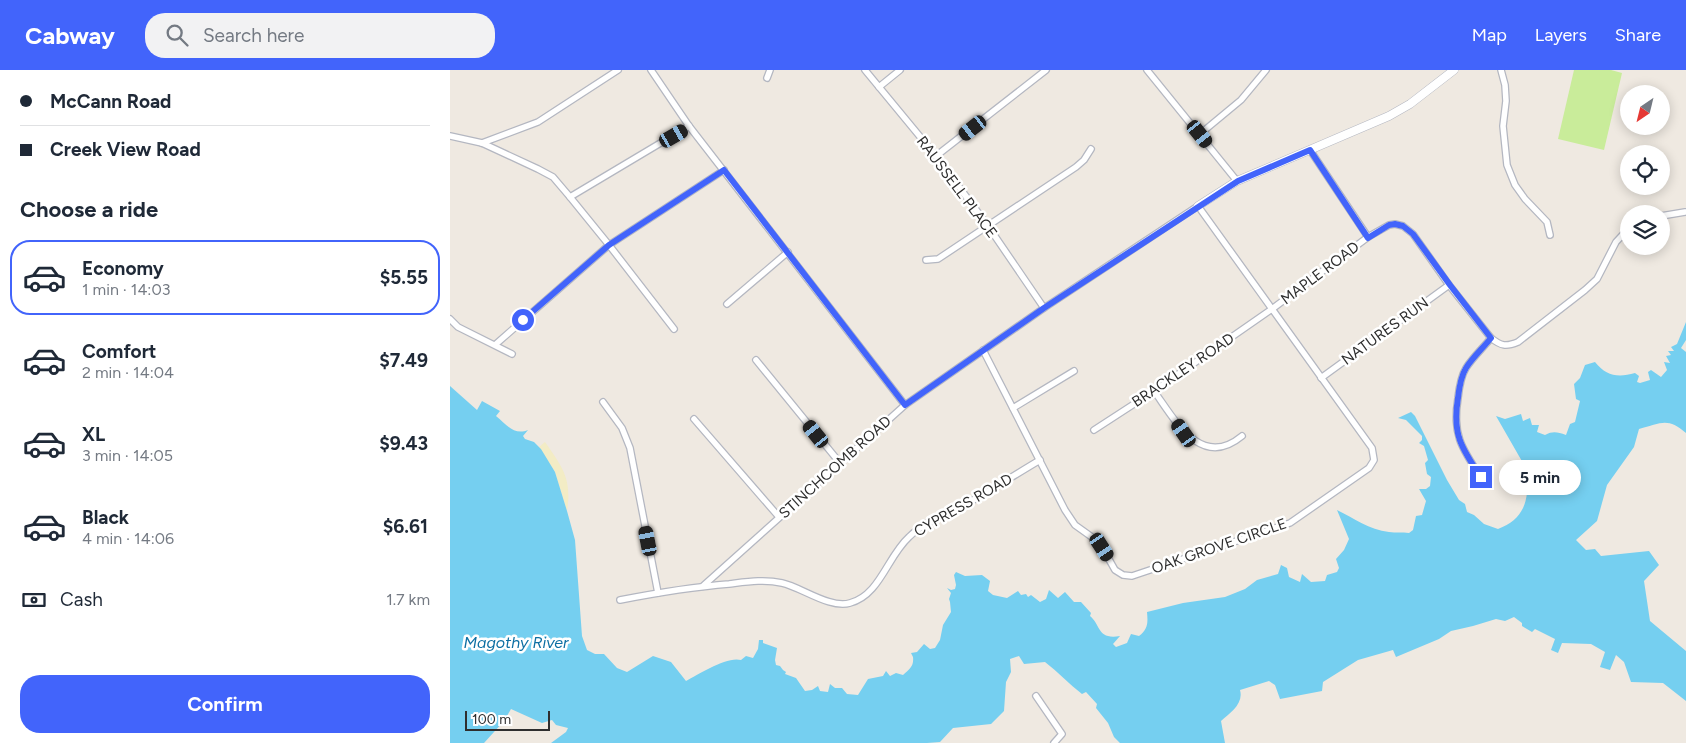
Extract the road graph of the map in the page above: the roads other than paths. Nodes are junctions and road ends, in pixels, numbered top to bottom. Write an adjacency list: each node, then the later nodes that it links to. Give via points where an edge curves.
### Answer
1 (618, 70): 16 (street, via 538,122)
2 (651, 70): 13 (street)
3 (770, 70): 11 (street)
4 (865, 70): 12 (street, RAUSSELL PLACE)
5 (900, 70): 12 (street)
6 (1046, 70): 19 (street)
7 (1147, 70): 14 (street)
8 (1266, 70): 14 (street, via 1241,100)
9 (1454, 70): 18 (street, via 1403,108)
10 (1501, 70): 27 (street, via 1505,85 1503,126 1507,165 1515,185 1546,222)
11 (767, 78)
12 (879, 87): 19 (street, RAUSSELL PLACE)
13 (690, 126): 20 (street); 22 (street)
14 (1200, 134): 21 (street)
15 (450, 136): 16 (street)
16 (482, 143): 22 (street, via 552,177)
17 (1091, 149): 26 (street, via 1076,167)
18 (1310, 150): 21 (street); 28 (street)
19 (936, 156): 26 (street, RAUSSELL PLACE)
20 (724, 170): 30 (street); 31 (street)
21 (1238, 181): 23 (street)
22 (570, 197): 30 (street)
23 (1198, 206): 35 (street, STINCHCOMB ROAD); 36 (street, OAK GROVE CIRCLE)
24 (1685, 212): 25 (street)
25 (1670, 214)
26 (988, 226): 32 (street, via 938,259); 35 (street, RAUSSELL PLACE)
27 (1550, 235)
28 (1368, 238): 33 (street, MAPLE ROAD, via 1389,225 1403,226 1413,234); 36 (street, MAPLE ROAD)
29 (1620, 238): 39 (street, via 1597,279 1585,290 1518,342 1500,345)
30 (609, 245): 38 (street); 40 (street)
31 (788, 252): 34 (street); 48 (street)
32 (926, 260)
33 (1450, 285): 39 (street, MAPLE ROAD); 45 (street, NATURES RUN)
34 (728, 304)
35 (1044, 308): 41 (street, STINCHCOMB ROAD)
36 (1272, 309): 45 (street, OAK GROVE CIRCLE); 46 (street, BRACKLEY ROAD)
37 (450, 319): 40 (street, via 458,327)
38 (674, 329)
39 (1491, 338): 55 (street, via 1465,369 1456,412 1457,433 1465,454)
40 (496, 344): 42 (street)
41 (983, 350): 48 (street, STINCHCOMB ROAD); 49 (street, OAK GROVE CIRCLE)
42 (512, 354)
43 (756, 360): 54 (street)
44 (1074, 371): 49 (street)
45 (1321, 378): 53 (street, OAK GROVE CIRCLE, via 1372,448 1374,460 1369,468 1290,523 1132,576 1115,570 1096,540 1075,525)
46 (1154, 391): 51 (street, BRACKLEY ROAD); 52 (street, via 1184,433 1195,441 1208,447 1223,448)
47 (603, 402): 58 (street, via 622,428 630,448)
48 (905, 405): 54 (street, STINCHCOMB ROAD)
49 (1013, 408): 53 (street, OAK GROVE CIRCLE)
50 (694, 419): 56 (street)
51 (1094, 430)
52 (1242, 436)
53 (1040, 460): 57 (street, CYPRESS ROAD, via 909,536 892,556 872,591 859,600 847,604 832,602 782,583 758,581)
54 (840, 463): 56 (street, STINCHCOMB ROAD)
55 (1481, 477)
56 (779, 517): 57 (street, STINCHCOMB ROAD)
57 (703, 586): 58 (street, CYPRESS ROAD)
58 (658, 593): 59 (street, CYPRESS ROAD)
59 (620, 600)
60 (1036, 696): 61 (street, via 1062,734)
61 (1054, 743)

